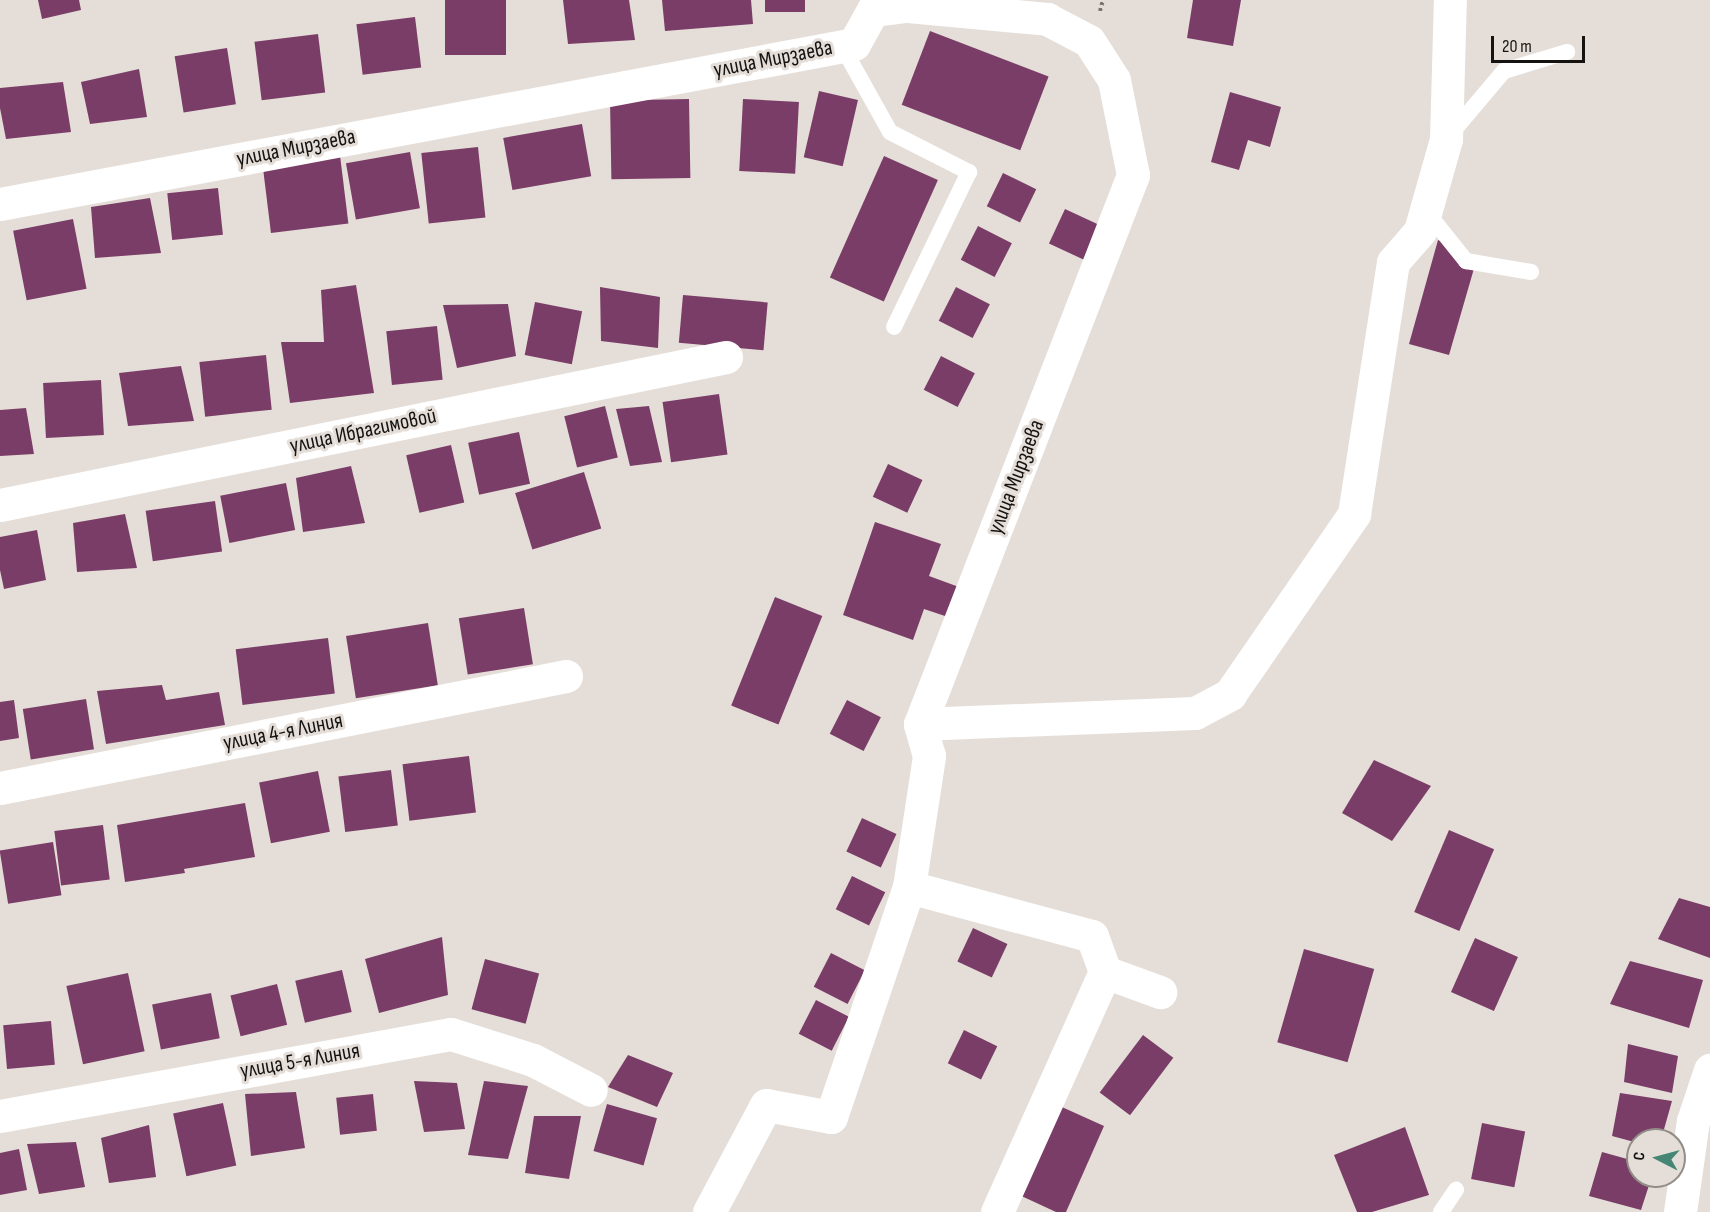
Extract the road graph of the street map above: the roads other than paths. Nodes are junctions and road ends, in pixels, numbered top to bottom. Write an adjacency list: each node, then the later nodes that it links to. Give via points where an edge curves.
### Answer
1 (1450, 0): 4 (street)
2 (842, 46): 5 (street, улица Мирзаева); 8 (lane, via 890,132 969,172); 12 (street, улица Мирзаева, via 854,44 873,10 908,6 1047,19 1089,41 1114,80 1133,175)
3 (1567, 52): 4 (lane, via 1504,71)
4 (1446, 140): 6 (street)
5 (0, 204)
6 (1425, 214): 7 (lane, via 1466,261); 12 (street, via 1420,231 1393,262 1354,514 1230,694 1195,713)
7 (1531, 272)
8 (894, 327)
9 (726, 357): 10 (street, улица Ибрагимовой)
10 (0, 505)
11 (566, 676): 13 (street, улица 4-я Линия)
12 (920, 724): 14 (street, via 929,756)
13 (0, 788)
14 (909, 887): 15 (street, via 1092,936); 21 (street, via 831,1118 766,1105)
15 (1105, 972): 16 (street); 22 (street)
16 (1160, 992)
17 (1710, 1070): 24 (street, via 1693,1121)
18 (591, 1090): 19 (street, улица 5-я Линия, via 533,1060 452,1034)
19 (0, 1116)
20 (1456, 1190): 23 (lane)
21 (710, 1212)
22 (997, 1212)
23 (1441, 1212)
24 (1680, 1212)

